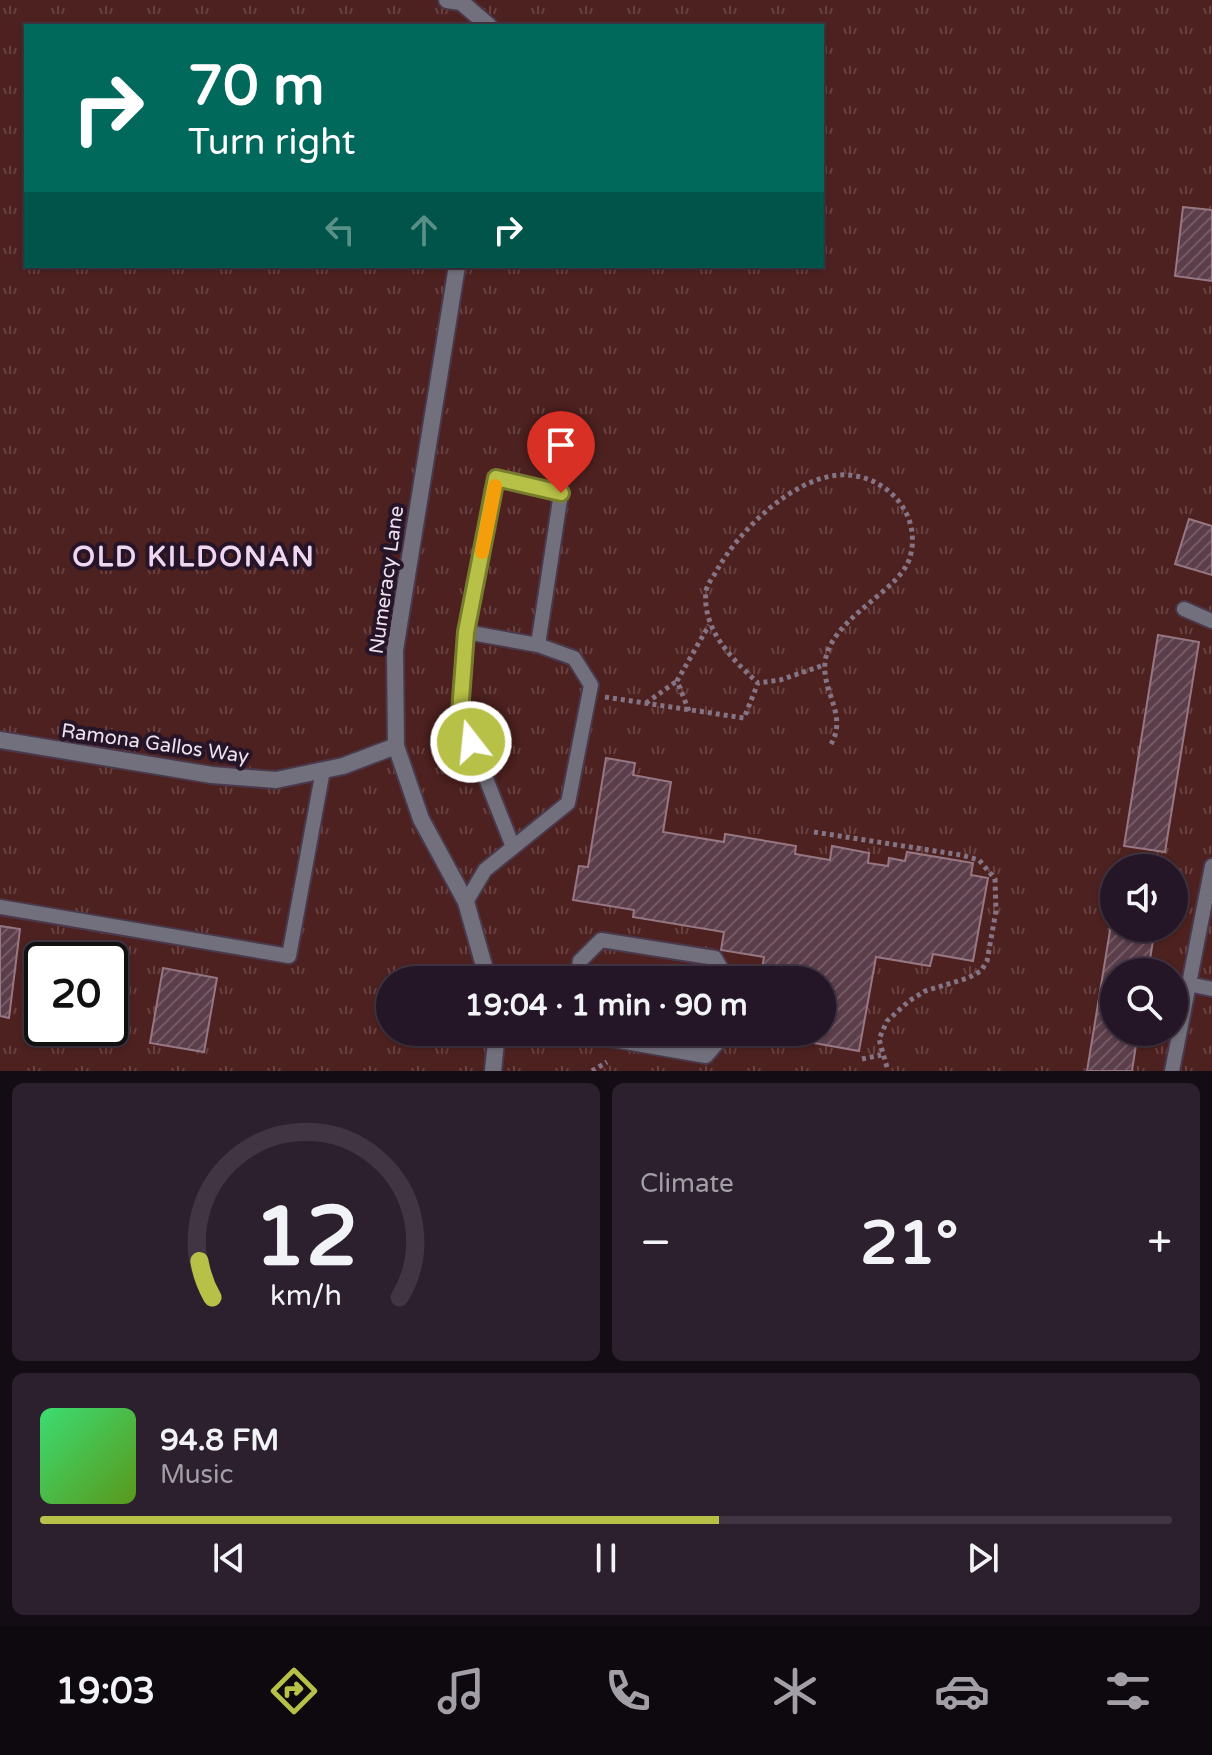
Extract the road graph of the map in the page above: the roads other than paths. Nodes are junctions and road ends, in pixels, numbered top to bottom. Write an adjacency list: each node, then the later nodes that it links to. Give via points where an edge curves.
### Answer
1 (447, 0): 2 (street, via 461,2)
2 (487, 24)
3 (457, 268): 9 (street, Numeracy Lane, via 395,650)
4 (1184, 609): 5 (lane)
5 (1212, 621)
6 (466, 632): 7 (lane); 7 (lane, via 496,478 561,493); 11 (lane, via 460,713)
7 (538, 645): 11 (lane, via 574,658 591,685 568,803)
8 (0, 740): 10 (street, Ramona Gallos Way, via 212,775 276,780)
9 (396, 746): 10 (street, Ramona Gallos Way); 13 (street, Numeracy Lane, via 421,819)
10 (323, 770): 14 (lane, via 289,956)
11 (513, 847): 13 (lane, via 485,870)
12 (1212, 866): 18 (lane)
13 (466, 902): 15 (street, Numeracy Lane)
14 (0, 907)
15 (484, 966)
16 (579, 966): 17 (lane, via 601,940 715,958)
17 (720, 966)
18 (1188, 984): 19 (lane)
19 (1212, 989)
20 (496, 1046): 24 (street)
21 (648, 1046): 22 (lane, via 706,1056)
22 (715, 1046)
23 (1177, 1046): 25 (lane)
24 (493, 1071)
25 (1172, 1071)

